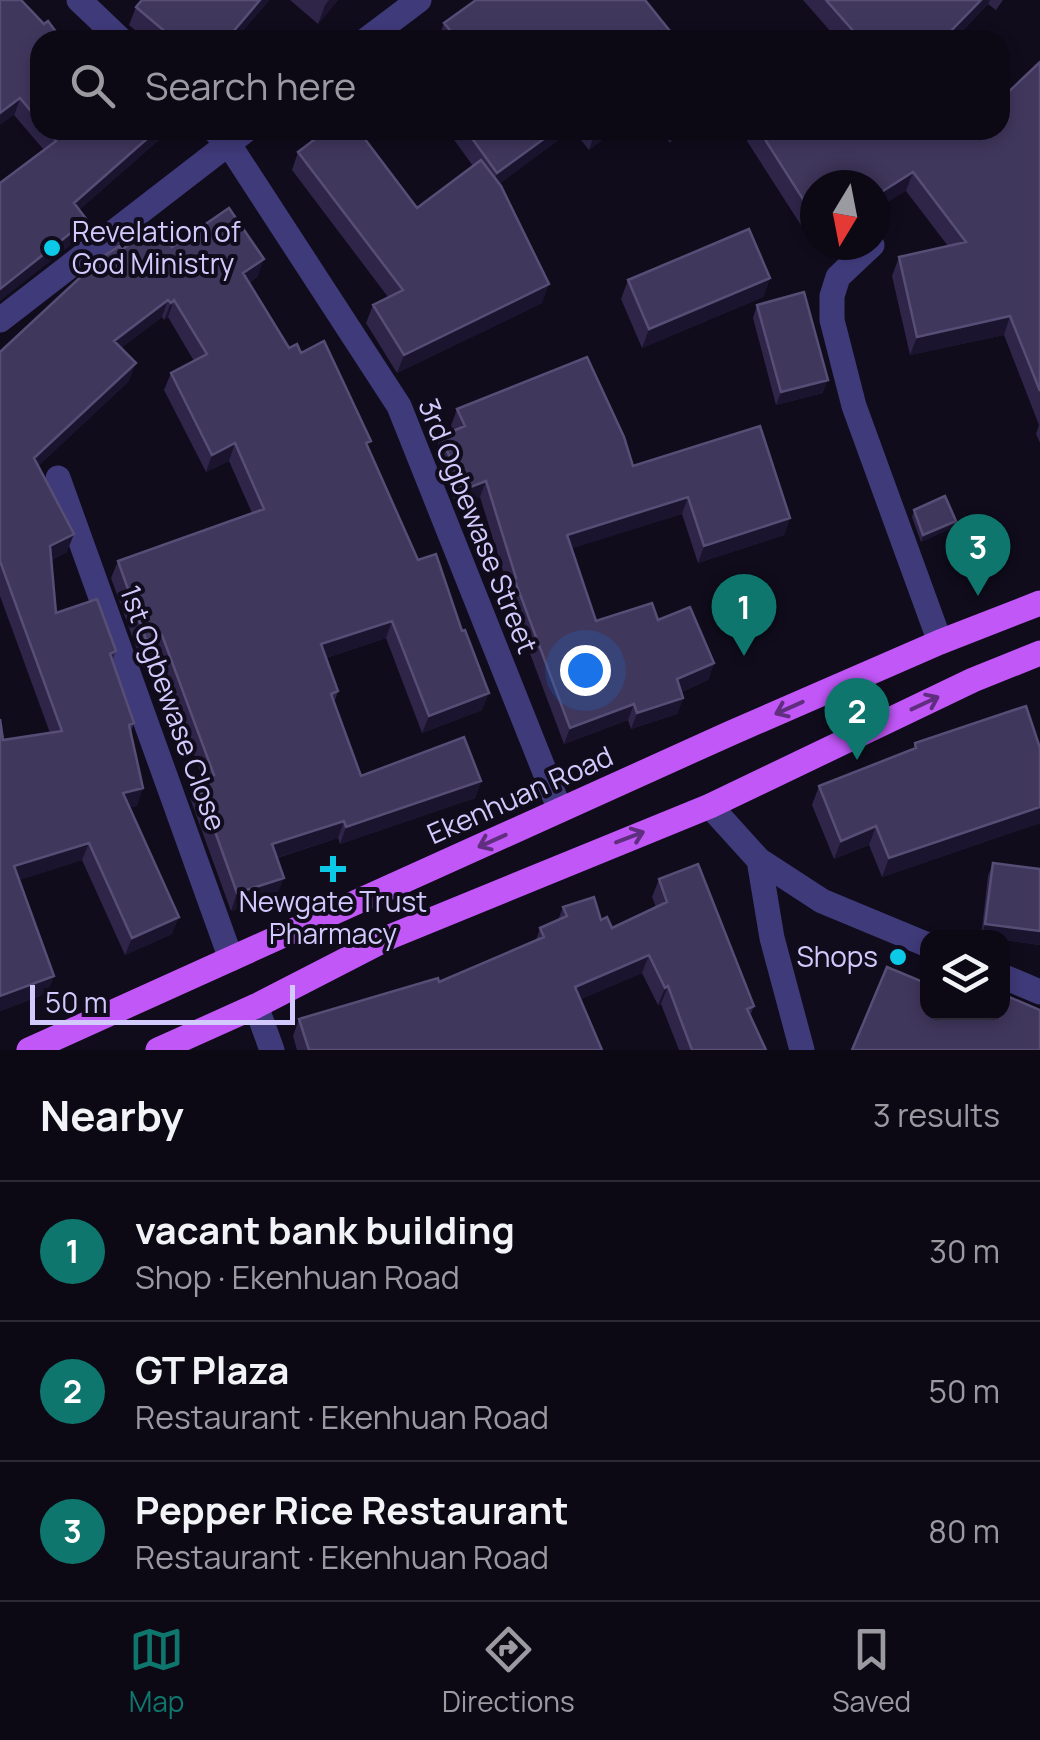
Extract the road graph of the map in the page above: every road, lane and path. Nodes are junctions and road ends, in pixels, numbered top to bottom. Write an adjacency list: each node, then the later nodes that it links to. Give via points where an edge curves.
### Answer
1 (80, 0): 3 (street)
2 (420, 0): 4 (street)
3 (111, 30)
4 (380, 30)
5 (222, 140): 8 (street)
6 (233, 140): 14 (street, 3rd Ogbewase Street, via 399,406)
7 (855, 260): 11 (street, via 838,276 832,320 854,406)
8 (0, 320)
9 (58, 478): 17 (street, 1st Ogbewase Close)
10 (1040, 603): 11 (main road, Ekenhuan Road)
11 (940, 642): 14 (main road, Ekenhuan Road, one-way to 14)
12 (1040, 653): 13 (main road, one-way to 12)
13 (710, 806): 15 (street); 20 (main road, one-way to 13, via 392,936)
14 (560, 810): 17 (main road, Ekenhuan Road, one-way to 17)
15 (759, 860): 16 (street, via 822,901); 24 (street)
16 (920, 942)
17 (231, 959): 21 (main road, Ekenhuan Road)
18 (1010, 979): 19 (street)
19 (1040, 992)
20 (256, 1006): 22 (main road); 23 (street)
21 (29, 1050)
22 (158, 1050)
23 (272, 1050)
24 (802, 1050)

